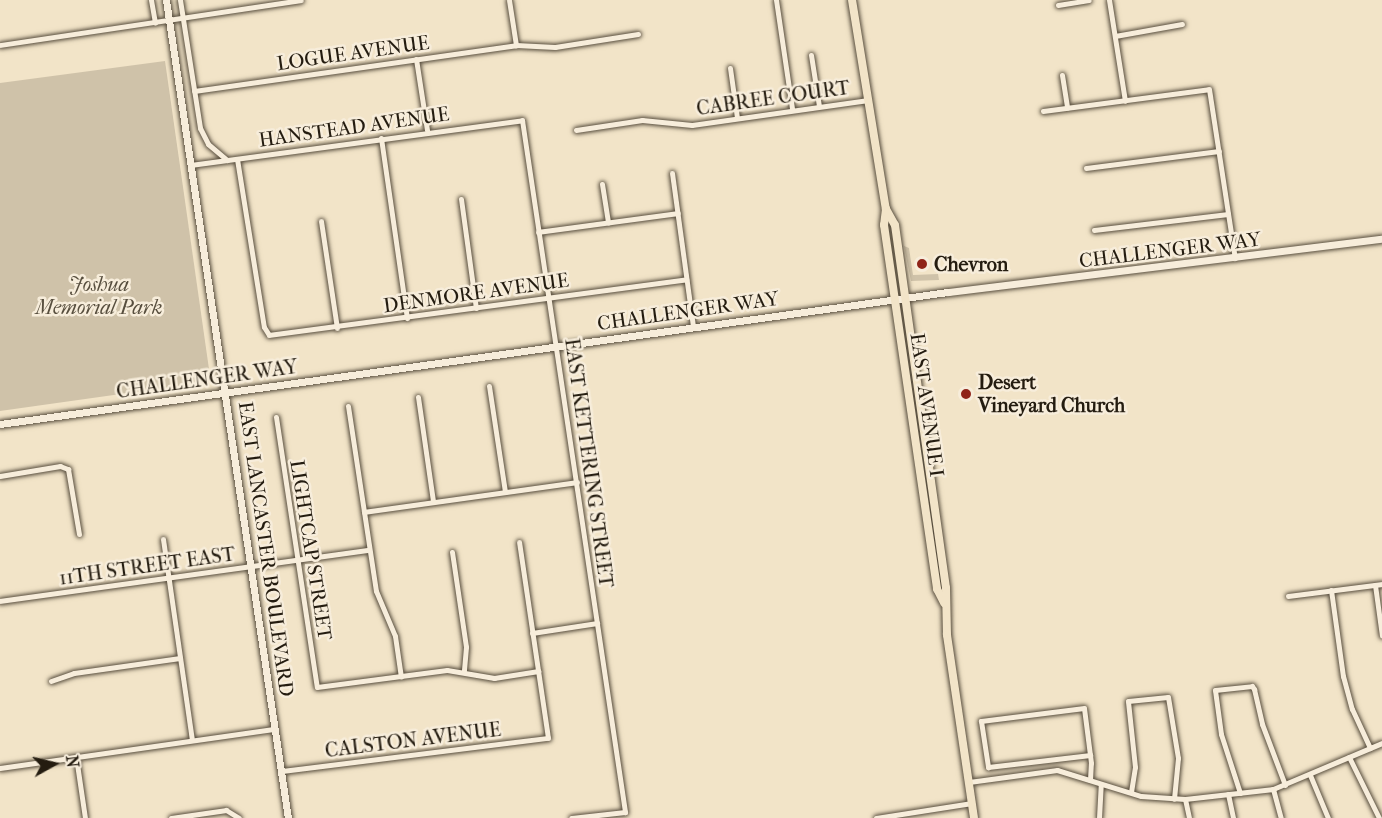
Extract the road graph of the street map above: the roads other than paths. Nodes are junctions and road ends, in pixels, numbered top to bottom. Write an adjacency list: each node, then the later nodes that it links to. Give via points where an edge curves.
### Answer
1 (152, 0): 13 (street)
2 (166, 0): 12 (main road, EAST LANCASTER BOULEVARD)
3 (180, 0): 11 (street)
4 (302, 0): 11 (street)
5 (509, 0): 18 (street)
6 (776, 0): 28 (street)
7 (852, 0): 24 (main road, EAST AVENUE I)
8 (1089, 0): 10 (street)
9 (1109, 0): 16 (street)
10 (1058, 5)
11 (183, 20): 12 (street); 23 (street)
12 (169, 22): 13 (street); 38 (main road, EAST LANCASTER BOULEVARD)
13 (155, 23): 17 (street)
14 (1182, 24): 16 (street)
15 (638, 34): 18 (street, LOGUE AVENUE, via 555,47)
16 (1115, 36): 25 (street)
17 (0, 45)
18 (516, 45): 20 (street, LOGUE AVENUE)
19 (811, 55): 26 (street)
20 (416, 59): 23 (street, LOGUE AVENUE); 32 (street)
21 (730, 68): 30 (street)
22 (1062, 75): 27 (street)
23 (194, 91): 37 (street, via 204,136)
24 (868, 100): 26 (street, CABREE COURT); 43 (main road, EAST AVENUE I)
25 (1125, 101): 27 (street); 35 (street, via 1209,89)
26 (819, 106): 28 (street, CABREE COURT)
27 (1067, 108): 29 (street)
28 (792, 110): 30 (street, CABREE COURT)
29 (1044, 111)
30 (737, 118): 33 (street, CABREE COURT, via 692,126 642,120)
31 (522, 120): 32 (street, HANSTEAD AVENUE); 49 (street, EAST KETTERING STREET)
32 (427, 130): 34 (street, HANSTEAD AVENUE)
33 (576, 130)
34 (381, 138): 36 (street, HANSTEAD AVENUE); 57 (street)
35 (1219, 151): 39 (street); 45 (street)
36 (237, 159): 37 (street, HANSTEAD AVENUE); 59 (street, DENMORE AVENUE, via 264,327 269,334)
37 (228, 160): 38 (street, HANSTEAD AVENUE)
38 (191, 165): 62 (main road, EAST LANCASTER BOULEVARD)
39 (1086, 168)
40 (672, 173): 44 (street)
41 (602, 184): 47 (street)
42 (461, 199): 56 (street)
43 (886, 209): 54 (main road, EAST AVENUE I, via 895,225); 55 (main road, EAST AVENUE I, via 884,225)
44 (678, 213): 47 (street); 52 (street)
45 (1228, 214): 48 (street); 51 (street)
46 (321, 221): 59 (street)
47 (608, 223): 49 (street)
48 (1094, 230)
49 (538, 232): 53 (street, EAST KETTERING STREET)
50 (1382, 240): 51 (main road, CHALLENGER WAY)
51 (1235, 258): 54 (main road, CHALLENGER WAY)
52 (686, 279): 53 (street, DENMORE AVENUE); 58 (street)
53 (549, 297): 56 (street, DENMORE AVENUE); 60 (street, EAST KETTERING STREET)
54 (905, 298): 55 (main road, CHALLENGER WAY); 69 (main road, EAST AVENUE I)
55 (895, 300): 58 (main road, CHALLENGER WAY); 70 (main road, EAST AVENUE I)
56 (476, 308): 57 (street, DENMORE AVENUE)
57 (406, 318): 59 (street, DENMORE AVENUE)
58 (693, 326): 60 (main road, CHALLENGER WAY)
59 (336, 328)
60 (557, 346): 62 (main road, CHALLENGER WAY); 68 (street, EAST KETTERING STREET)
61 (489, 386): 71 (street)
62 (226, 393): 66 (main road, CHALLENGER WAY); 80 (main road, EAST LANCASTER BOULEVARD)
63 (418, 397): 72 (street)
64 (348, 406): 73 (street)
65 (276, 417): 79 (street, LIGHTCAP STREET)
66 (0, 424)
67 (0, 476): 74 (street, via 60,466 68,469)
68 (577, 482): 71 (street); 88 (street, EAST KETTERING STREET)
69 (932, 484): 70 (main road); 87 (main road, EAST AVENUE I)
70 (922, 485): 87 (main road, EAST AVENUE I, via 937,589)
71 (505, 492): 72 (street)
72 (433, 501): 73 (street)
73 (364, 512): 77 (street)
74 (79, 534)
75 (163, 539): 81 (street)
76 (519, 542): 89 (street)
77 (369, 550): 79 (street, 11TH STREET EAST); 94 (street, via 376,591 395,636)
78 (452, 552): 93 (street, via 466,647)
79 (297, 560): 80 (street, 11TH STREET EAST); 94 (street, LIGHTCAP STREET, via 317,687)
80 (252, 566): 81 (street, 11TH STREET EAST); 96 (main road, EAST LANCASTER BOULEVARD)
81 (169, 578): 86 (street, 11TH STREET EAST); 91 (street)
82 (1382, 584): 83 (street)
83 (1375, 585): 84 (street); 90 (street)
84 (1331, 590): 85 (street); 99 (street, via 1343,676 1352,709)
85 (1288, 596)
86 (0, 601)
87 (945, 604): 107 (main road, EAST AVENUE I)
88 (597, 623): 89 (street); 117 (street, EAST KETTERING STREET, via 625,812)
89 (532, 633): 92 (street)
90 (1382, 636)
91 (180, 658): 95 (street, via 74,673); 97 (street)
92 (538, 671): 93 (street, via 494,678); 104 (street, CALSTON AVENUE, via 548,738)
93 (464, 672): 94 (street, via 447,670)
94 (401, 676)
95 (51, 681)
96 (276, 729): 97 (street); 104 (main road, EAST LANCASTER BOULEVARD)
97 (192, 740): 101 (street)
98 (1382, 743): 99 (street)
99 (1370, 748): 102 (street)
100 (1090, 754): 100 (street, via 1083,708 981,721 988,767); 106 (street)
101 (76, 757): 103 (street); 118 (street)
102 (1349, 757): 105 (street); 130 (street)
103 (0, 768)
104 (282, 771): 121 (main road, EAST LANCASTER BOULEVARD)
105 (1310, 775): 109 (street); 129 (street)
106 (1090, 780): 107 (street, via 1046,770); 108 (street)
107 (969, 782): 116 (main road, EAST AVENUE I)
108 (1101, 785): 111 (street); 125 (street)
109 (1285, 785): 110 (street); 112 (street, via 1252,686 1215,690 1221,734)
110 (1272, 789): 112 (street); 128 (street)
111 (1131, 792): 114 (street); 114 (street, via 1135,766 1128,701 1168,697 1178,758)
112 (1240, 793): 113 (street)
113 (1228, 794): 115 (street); 127 (street)
114 (1174, 799): 115 (street)
115 (1185, 799): 126 (street)
116 (972, 803): 123 (street); 124 (main road, EAST AVENUE I)
117 (589, 817): 122 (street)
118 (85, 818)
119 (171, 818): 120 (street, via 226,810)
120 (239, 818)
121 (288, 818)
122 (571, 818)
123 (876, 818)
124 (974, 818)
125 (1099, 818)
126 (1189, 818)
127 (1233, 818)
128 (1281, 818)
129 (1328, 818)
130 (1379, 818)

